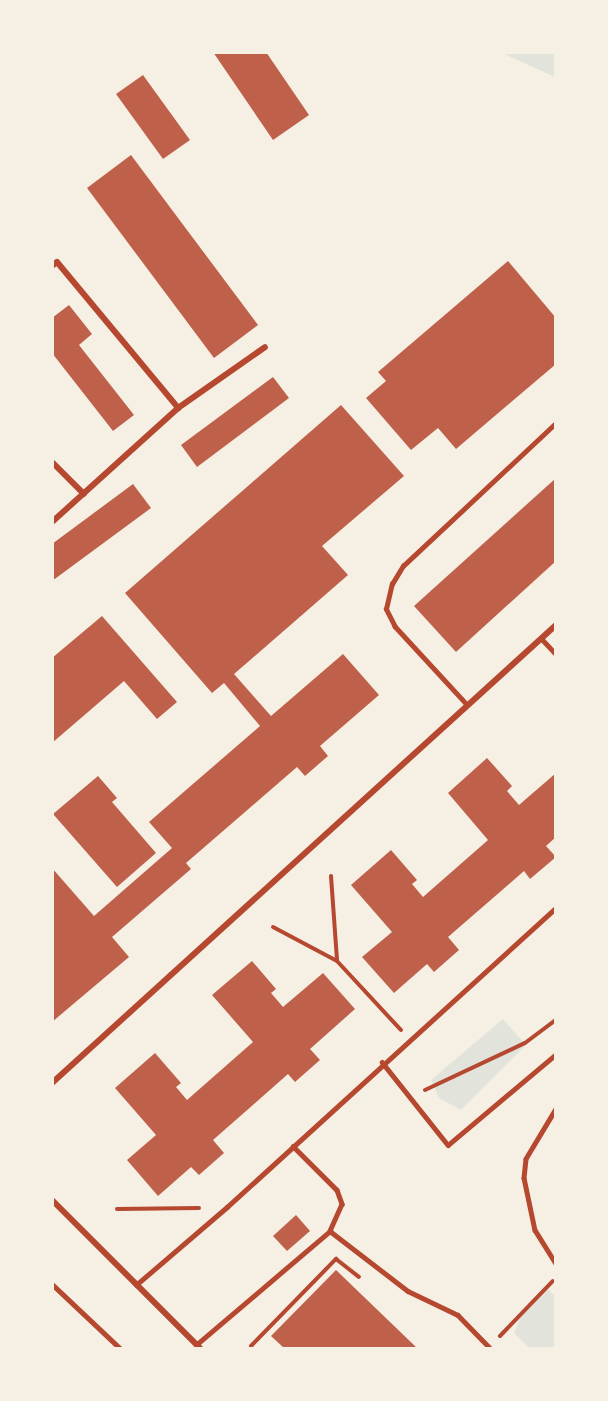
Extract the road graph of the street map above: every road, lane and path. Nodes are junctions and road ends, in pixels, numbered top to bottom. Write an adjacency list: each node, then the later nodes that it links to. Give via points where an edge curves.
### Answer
1 (52, 266): 3 (street, via 57,262)
2 (265, 347): 3 (street)
3 (178, 408): 6 (street)
4 (555, 423): 11 (lane, via 403,566 392,584 386,609 395,627)
5 (52, 462): 6 (street)
6 (84, 494): 7 (street)
7 (52, 522)
8 (555, 625): 9 (street)
9 (541, 638): 10 (lane); 11 (street)
10 (555, 654)
11 (466, 704): 20 (street)
12 (332, 876): 15 (path)
13 (555, 908): 17 (lane)
14 (273, 927): 15 (path)
15 (337, 961): 17 (path)
16 (555, 1020): 21 (path, via 525,1043)
17 (409, 1039): 19 (lane)
18 (555, 1054): 21 (lane, via 448,1145)
19 (381, 1062): 21 (lane); 23 (lane)
20 (52, 1083)
21 (408, 1098)
22 (555, 1109): 28 (lane, via 526,1158 524,1178 535,1230)
23 (293, 1146): 25 (lane); 27 (lane, via 337,1190 342,1204)
24 (52, 1200): 32 (street)
25 (227, 1208): 26 (path); 32 (lane)
26 (117, 1209)
27 (330, 1231): 34 (lane); 36 (lane, via 408,1291 458,1316)
28 (555, 1264)
29 (555, 1278): 36 (path)
30 (362, 1279): 33 (path, via 336,1259)
31 (52, 1284): 35 (lane)
32 (136, 1285): 34 (street)
33 (251, 1346)
34 (198, 1347)
35 (120, 1348)
36 (489, 1348)

